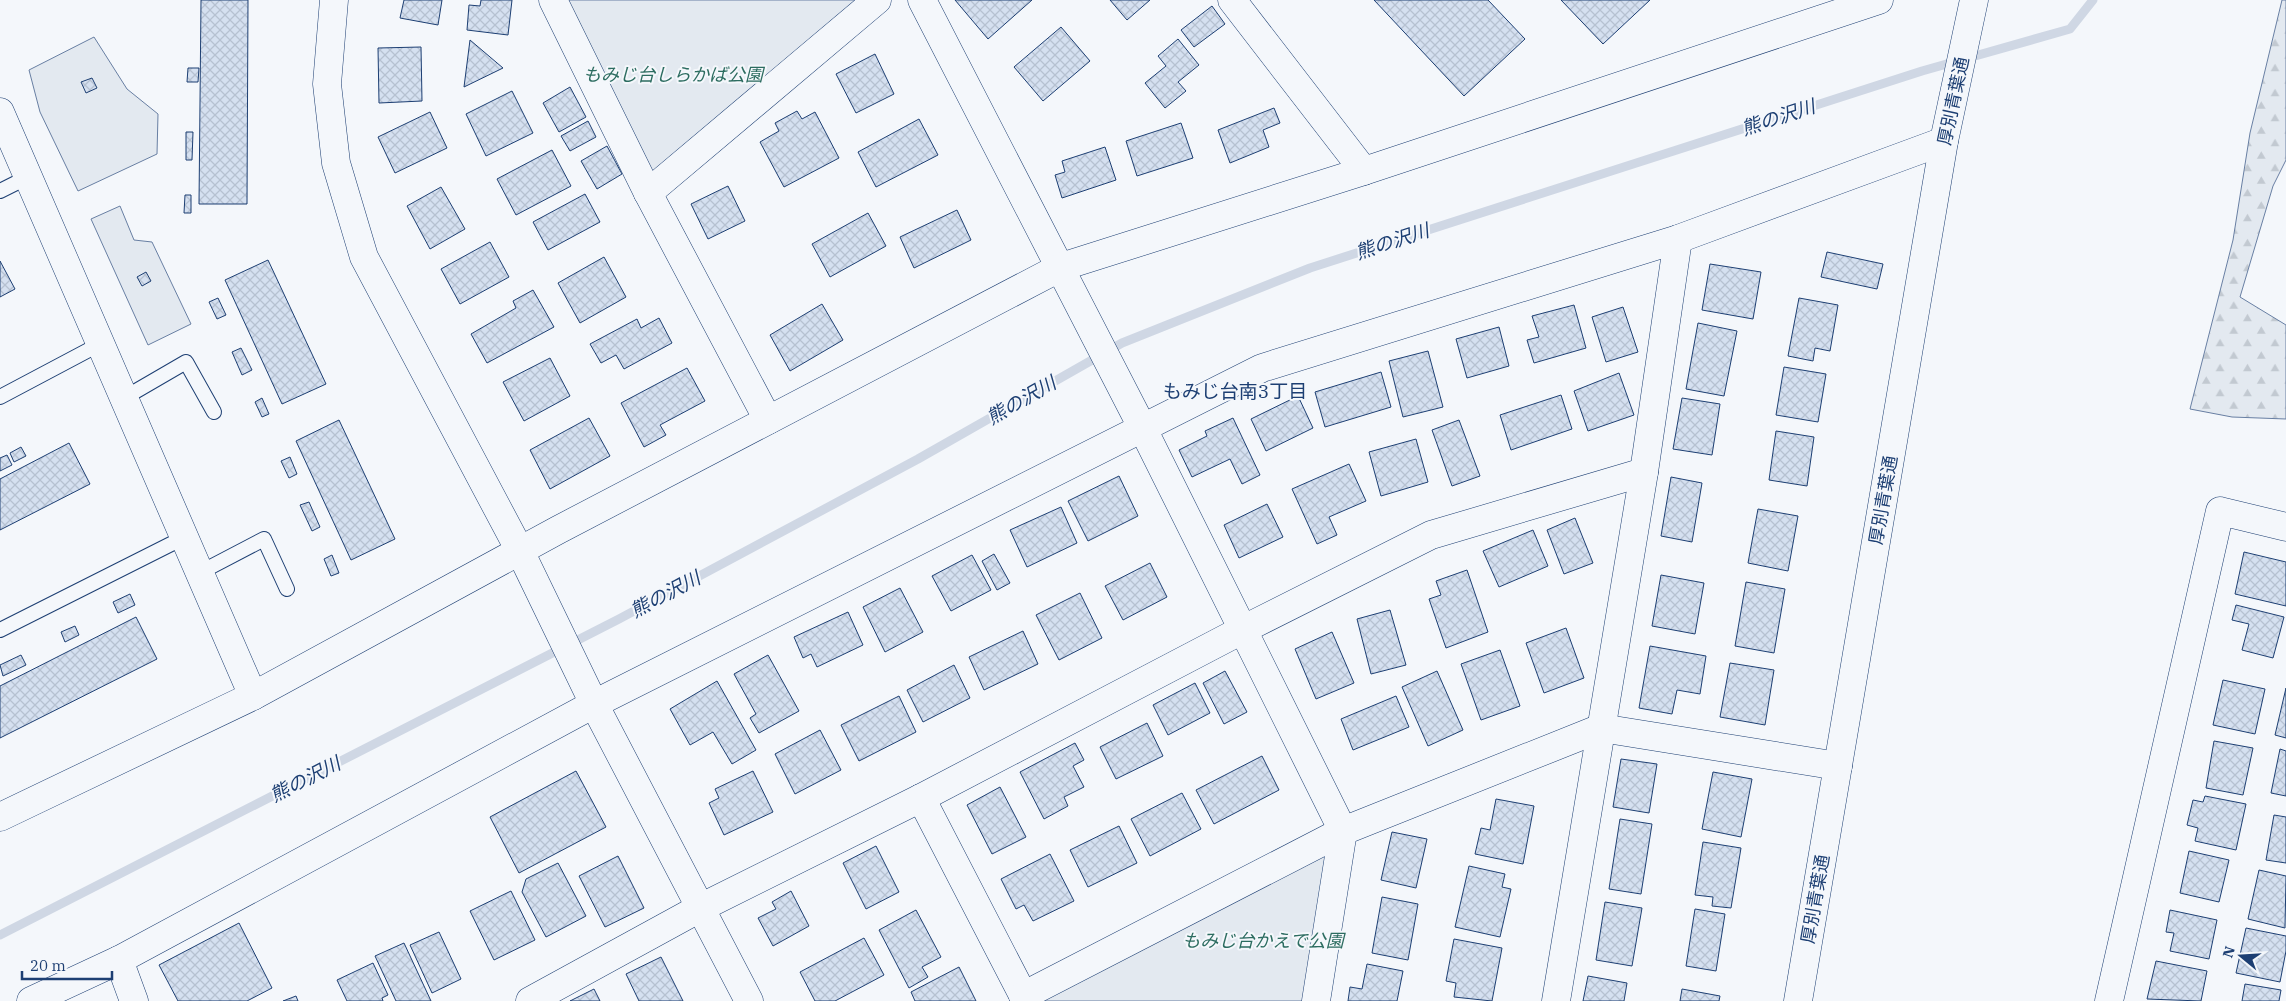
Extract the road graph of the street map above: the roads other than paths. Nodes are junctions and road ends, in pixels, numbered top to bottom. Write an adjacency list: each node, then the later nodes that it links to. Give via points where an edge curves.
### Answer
1 (334, 0): 25 (street, via 327,84 336,163 364,257)
2 (553, 0): 13 (street)
3 (877, 0): 13 (street)
4 (922, 0): 15 (street)
5 (1232, 0): 10 (street)
6 (1879, 0): 10 (street)
7 (1974, 1): 9 (street, 厚別青葉通)
8 (0, 112): 11 (street)
9 (1944, 141): 14 (street); 33 (street, 厚別青葉通)
10 (1364, 171): 15 (street)
11 (28, 177): 12 (lane); 16 (street)
12 (0, 191)
13 (648, 192): 20 (street)
14 (1678, 239): 21 (street, via 1262,368); 22 (street)
15 (1061, 267): 20 (street); 21 (street)
16 (100, 344): 17 (lane); 18 (street)
17 (0, 396)
18 (124, 398): 19 (lane, via 186,362); 24 (street)
19 (214, 412)
20 (768, 420): 25 (street)
21 (1142, 427): 28 (street); 31 (street)
22 (1644, 472): 28 (street, via 1431,535); 32 (street)
23 (2286, 527): 47 (street, via 2220,511)
24 (183, 538): 26 (street); 29 (lane)
25 (520, 551): 30 (street); 31 (street)
26 (199, 573): 27 (lane, via 264,539); 30 (street)
27 (286, 589)
28 (1244, 629): 34 (street); 36 (street)
29 (0, 630)
30 (253, 696): 35 (street)
31 (594, 704): 37 (street); 38 (street)
32 (1601, 728): 33 (street); 36 (street); 45 (street)
33 (1838, 766): 46 (street, 厚別青葉通)
34 (921, 798): 37 (street); 39 (street)
35 (0, 818)
36 (1343, 831): 39 (street); 44 (street)
37 (700, 908): 42 (street); 43 (street)
38 (119, 960): 40 (street); 41 (street)
39 (1024, 998)
40 (31, 1001)
41 (134, 1001)
42 (530, 1001)
43 (749, 1001)
44 (1316, 1001)
45 (1556, 1001)
46 (1798, 1001)
47 (2109, 1001)

